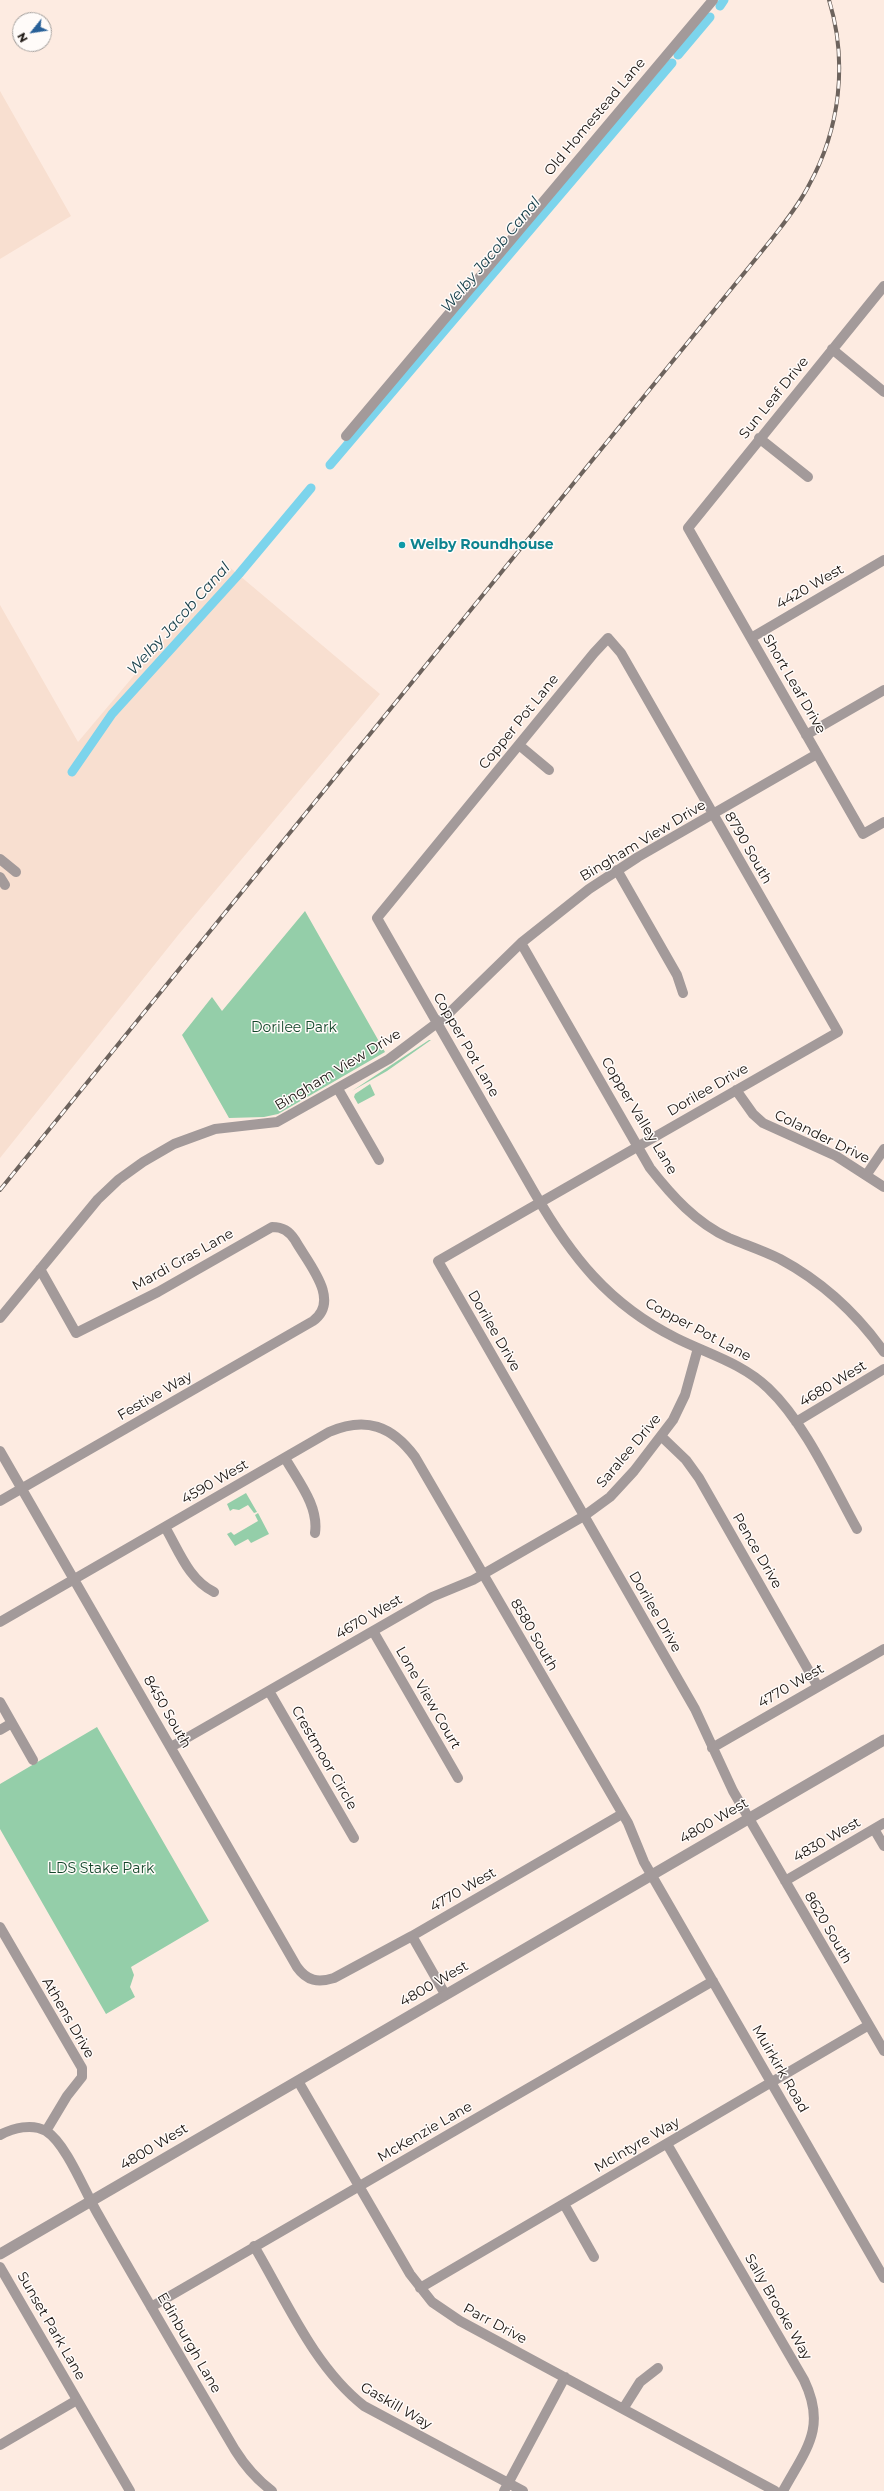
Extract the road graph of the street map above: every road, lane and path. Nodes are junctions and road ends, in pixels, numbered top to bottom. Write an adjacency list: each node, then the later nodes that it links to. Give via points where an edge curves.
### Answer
1 (713, 0): 5 (street, Old Homestead Lane)
2 (884, 286): 3 (street, Sun Leaf Drive)
3 (832, 349): 4 (street); 6 (street, Sun Leaf Drive)
4 (884, 392)
5 (346, 436)
6 (759, 438): 7 (street); 8 (street, Sun Leaf Drive)
7 (808, 477)
8 (688, 528): 11 (street, Short Leaf Drive)
9 (884, 560): 11 (street, 4420 West)
10 (608, 638): 14 (street, Copper Pot Lane); 17 (street, 8790 South, via 621,653)
11 (751, 638): 13 (street, Short Leaf Drive)
12 (884, 690): 13 (street)
13 (806, 735): 15 (street, Short Leaf Drive)
14 (519, 745): 16 (street); 24 (street, Copper Pot Lane, via 377,918)
15 (817, 754): 17 (street, Bingham View Drive); 18 (street, Short Leaf Drive, via 863,834)
16 (549, 770)
17 (713, 814): 20 (street, Bingham View Drive); 25 (street, 8790 South)
18 (884, 822)
19 (0, 859): 21 (street)
20 (617, 870): 22 (street, Bingham View Drive, via 560,911); 23 (street, via 677,975)
21 (16, 872)
22 (521, 944): 24 (street, Bingham View Drive); 28 (street, Copper Valley Lane)
23 (683, 993)
24 (438, 1023): 26 (street, Bingham View Drive, via 389,1059); 33 (street, Copper Pot Lane)
25 (838, 1032): 27 (street, Dorilee Drive)
26 (338, 1089): 30 (street); 34 (street, Bingham View Drive, via 277,1122 215,1129 174,1144 142,1162 98,1199)
27 (736, 1090): 28 (street, Dorilee Drive); 31 (street, Colander Drive, via 753,1114 763,1123 836,1156)
28 (638, 1146): 33 (street, Dorilee Drive); 38 (street, Copper Valley Lane, via 650,1168 672,1197 698,1220 728,1237 780,1259 811,1278 840,1302)
29 (884, 1149): 31 (street)
30 (379, 1160)
31 (867, 1174): 32 (street, Colander Drive)
32 (884, 1187)
33 (540, 1202): 37 (street, Copper Pot Lane, via 572,1252 606,1290 644,1319); 47 (street, Dorilee Drive, via 438,1261)
34 (40, 1269): 35 (street, Mardi Gras Lane, via 76,1333 158,1292 272,1227 280,1227 290,1234 323,1290 326,1298); 36 (street, Bingham View Drive)
35 (322, 1312): 45 (street, Festive Way, via 313,1321)
36 (0, 1318)
37 (698, 1348): 40 (street, Copper Pot Lane, via 729,1361 754,1377 781,1402); 42 (street, Saralee Drive, via 680,1407)
38 (884, 1352)
39 (884, 1370): 40 (street, 4680 West)
40 (796, 1422): 49 (street, Copper Pot Lane)
41 (375, 1425): 44 (street, 4590 West, via 356,1424 342,1427); 51 (street, 8580 South, via 395,1435 415,1457)
42 (662, 1437): 47 (street, Saralee Drive, via 618,1489); 57 (street, Pence Drive, via 686,1460 698,1478)
43 (0, 1451): 45 (street, 8450 South)
44 (285, 1458): 48 (street, 4590 West); 50 (street, via 314,1510 317,1522)
45 (22, 1489): 46 (street, Festive Way); 52 (street, 8450 South)
46 (0, 1501)
47 (584, 1516): 51 (street, 4670 West); 64 (street, Dorilee Drive, via 695,1709)
48 (165, 1527): 52 (street, 4590 West); 53 (street, via 195,1579)
49 (857, 1529)
50 (315, 1533)
51 (483, 1574): 55 (street, 4670 West, via 432,1597); 67 (street, 8580 South)
52 (74, 1580): 54 (street, 4590 West); 63 (street, 8450 South)
53 (214, 1592)
54 (0, 1622)
55 (373, 1631): 58 (street, 4670 West); 66 (street, Lone View Court)
56 (884, 1649): 57 (street, 4770 West)
57 (818, 1687): 64 (street, 4770 West)
58 (269, 1691): 63 (street, 4670 West); 71 (street, Crestmoor Circle)
59 (0, 1702): 60 (street)
60 (12, 1723): 61 (street); 65 (street)
61 (0, 1730)
62 (884, 1740): 68 (street, 4800 West)
63 (171, 1748): 77 (street, 8450 South, via 297,1967)
64 (712, 1748): 68 (street, Dorilee Drive)
65 (33, 1760)
66 (458, 1778)
67 (622, 1814): 73 (street, 8580 South); 76 (street, 4770 West)
68 (749, 1818): 73 (street, 4800 West); 74 (street, 8620 South)
69 (884, 1823): 70 (street, 4830 West)
70 (874, 1829): 72 (street); 74 (street, 4830 West)
71 (354, 1838)
72 (884, 1846)
73 (652, 1875): 78 (street, Muirkirk Road); 79 (street, 4800 West)
74 (785, 1881): 80 (street, 8620 South)
75 (0, 1927): 84 (street, Athens Drive, via 82,2068 82,2078 67,2096)
76 (412, 1936): 77 (street, 4770 West, via 334,1978); 79 (street)
77 (315, 1981)
78 (713, 1981): 83 (street, Muirkirk Road); 87 (street, McKenzie Lane)
79 (445, 1994): 82 (street, 4800 West)
80 (869, 2026): 81 (street, 8620 South); 83 (street, McIntyre Way)
81 (884, 2051)
82 (298, 2081): 87 (street, Parr Drive); 88 (street, 4800 West)
83 (771, 2083): 86 (street, McIntyre Way); 94 (street, Muirkirk Road)
84 (46, 2131): 85 (street, via 23,2128); 88 (street, via 61,2146)
85 (0, 2135)
86 (667, 2144): 89 (street, McIntyre Way); 107 (street, Sally Brooke Way, via 804,2380 814,2402 815,2425 811,2438)
87 (360, 2187): 90 (street, McKenzie Lane); 95 (street, Parr Drive)
88 (91, 2202): 91 (street, 4800 West); 96 (street, Edinburgh Lane)
89 (564, 2204): 92 (street); 95 (street, McIntyre Way)
90 (254, 2246): 96 (street, McKenzie Lane); 102 (street, Gaskill Way, via 322,2362 348,2394 364,2406)
91 (0, 2254)
92 (594, 2257)
93 (0, 2267): 99 (street, Sunset Park Lane)
94 (884, 2278)
95 (420, 2288): 98 (street, Parr Drive, via 442,2310)
96 (151, 2307): 104 (street, Edinburgh Lane, via 245,2466)
97 (658, 2368): 100 (street, via 640,2382)
98 (565, 2377): 100 (street, Parr Drive); 102 (street)
99 (77, 2400): 101 (street); 103 (street, Sunset Park Lane)
100 (623, 2409): 106 (street, Parr Drive)
101 (0, 2445)
102 (506, 2487): 105 (street, Gaskill Way)
103 (130, 2491)
104 (272, 2491)
105 (523, 2491)
106 (775, 2491)
107 (783, 2491)

